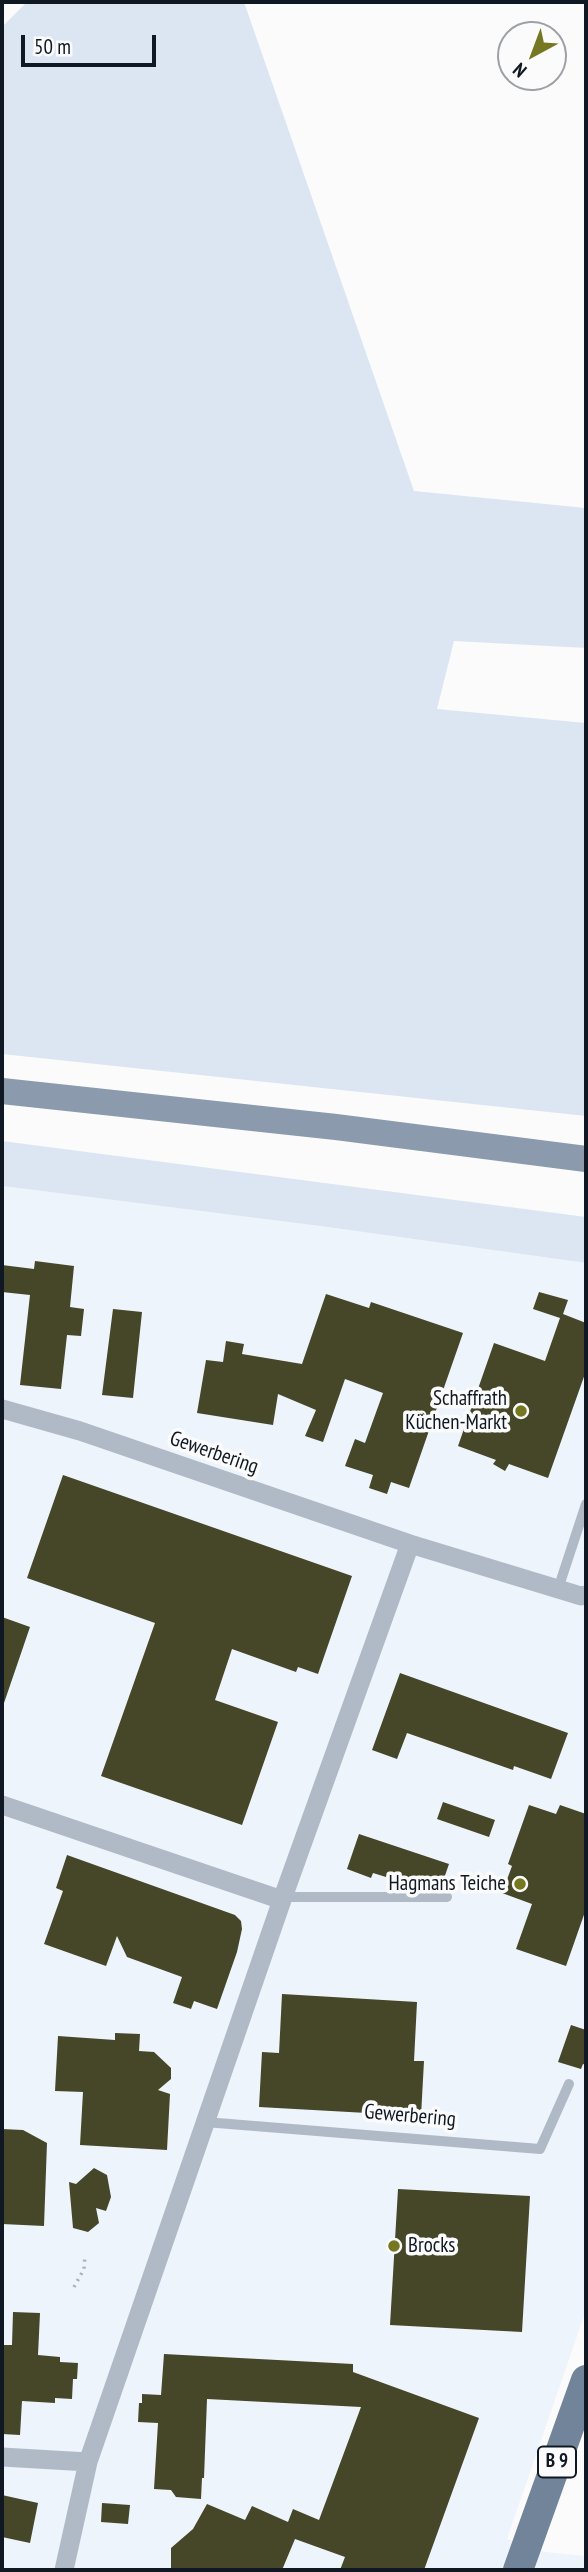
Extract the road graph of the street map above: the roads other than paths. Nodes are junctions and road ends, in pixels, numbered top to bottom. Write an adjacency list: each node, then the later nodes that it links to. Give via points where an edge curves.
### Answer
1 (2, 1091): 2 (main road)
2 (586, 1159)
3 (2, 1409): 5 (street, Gewerbering, via 80,1431)
4 (586, 1504): 6 (lane)
5 (410, 1544): 6 (street, Gewerbering); 10 (street)
6 (558, 1589): 7 (street, Gewerbering)
7 (586, 1595)
8 (2, 1805): 10 (street)
9 (447, 1896): 10 (lane)
10 (283, 1898): 12 (street)
11 (569, 2084): 12 (lane, Gewerbering, via 540,2149)
12 (205, 2122): 15 (street)
13 (586, 2381): 17 (main road, B 9)
14 (2, 2457): 15 (street)
15 (88, 2462): 16 (street)
16 (64, 2570)
17 (518, 2570)

